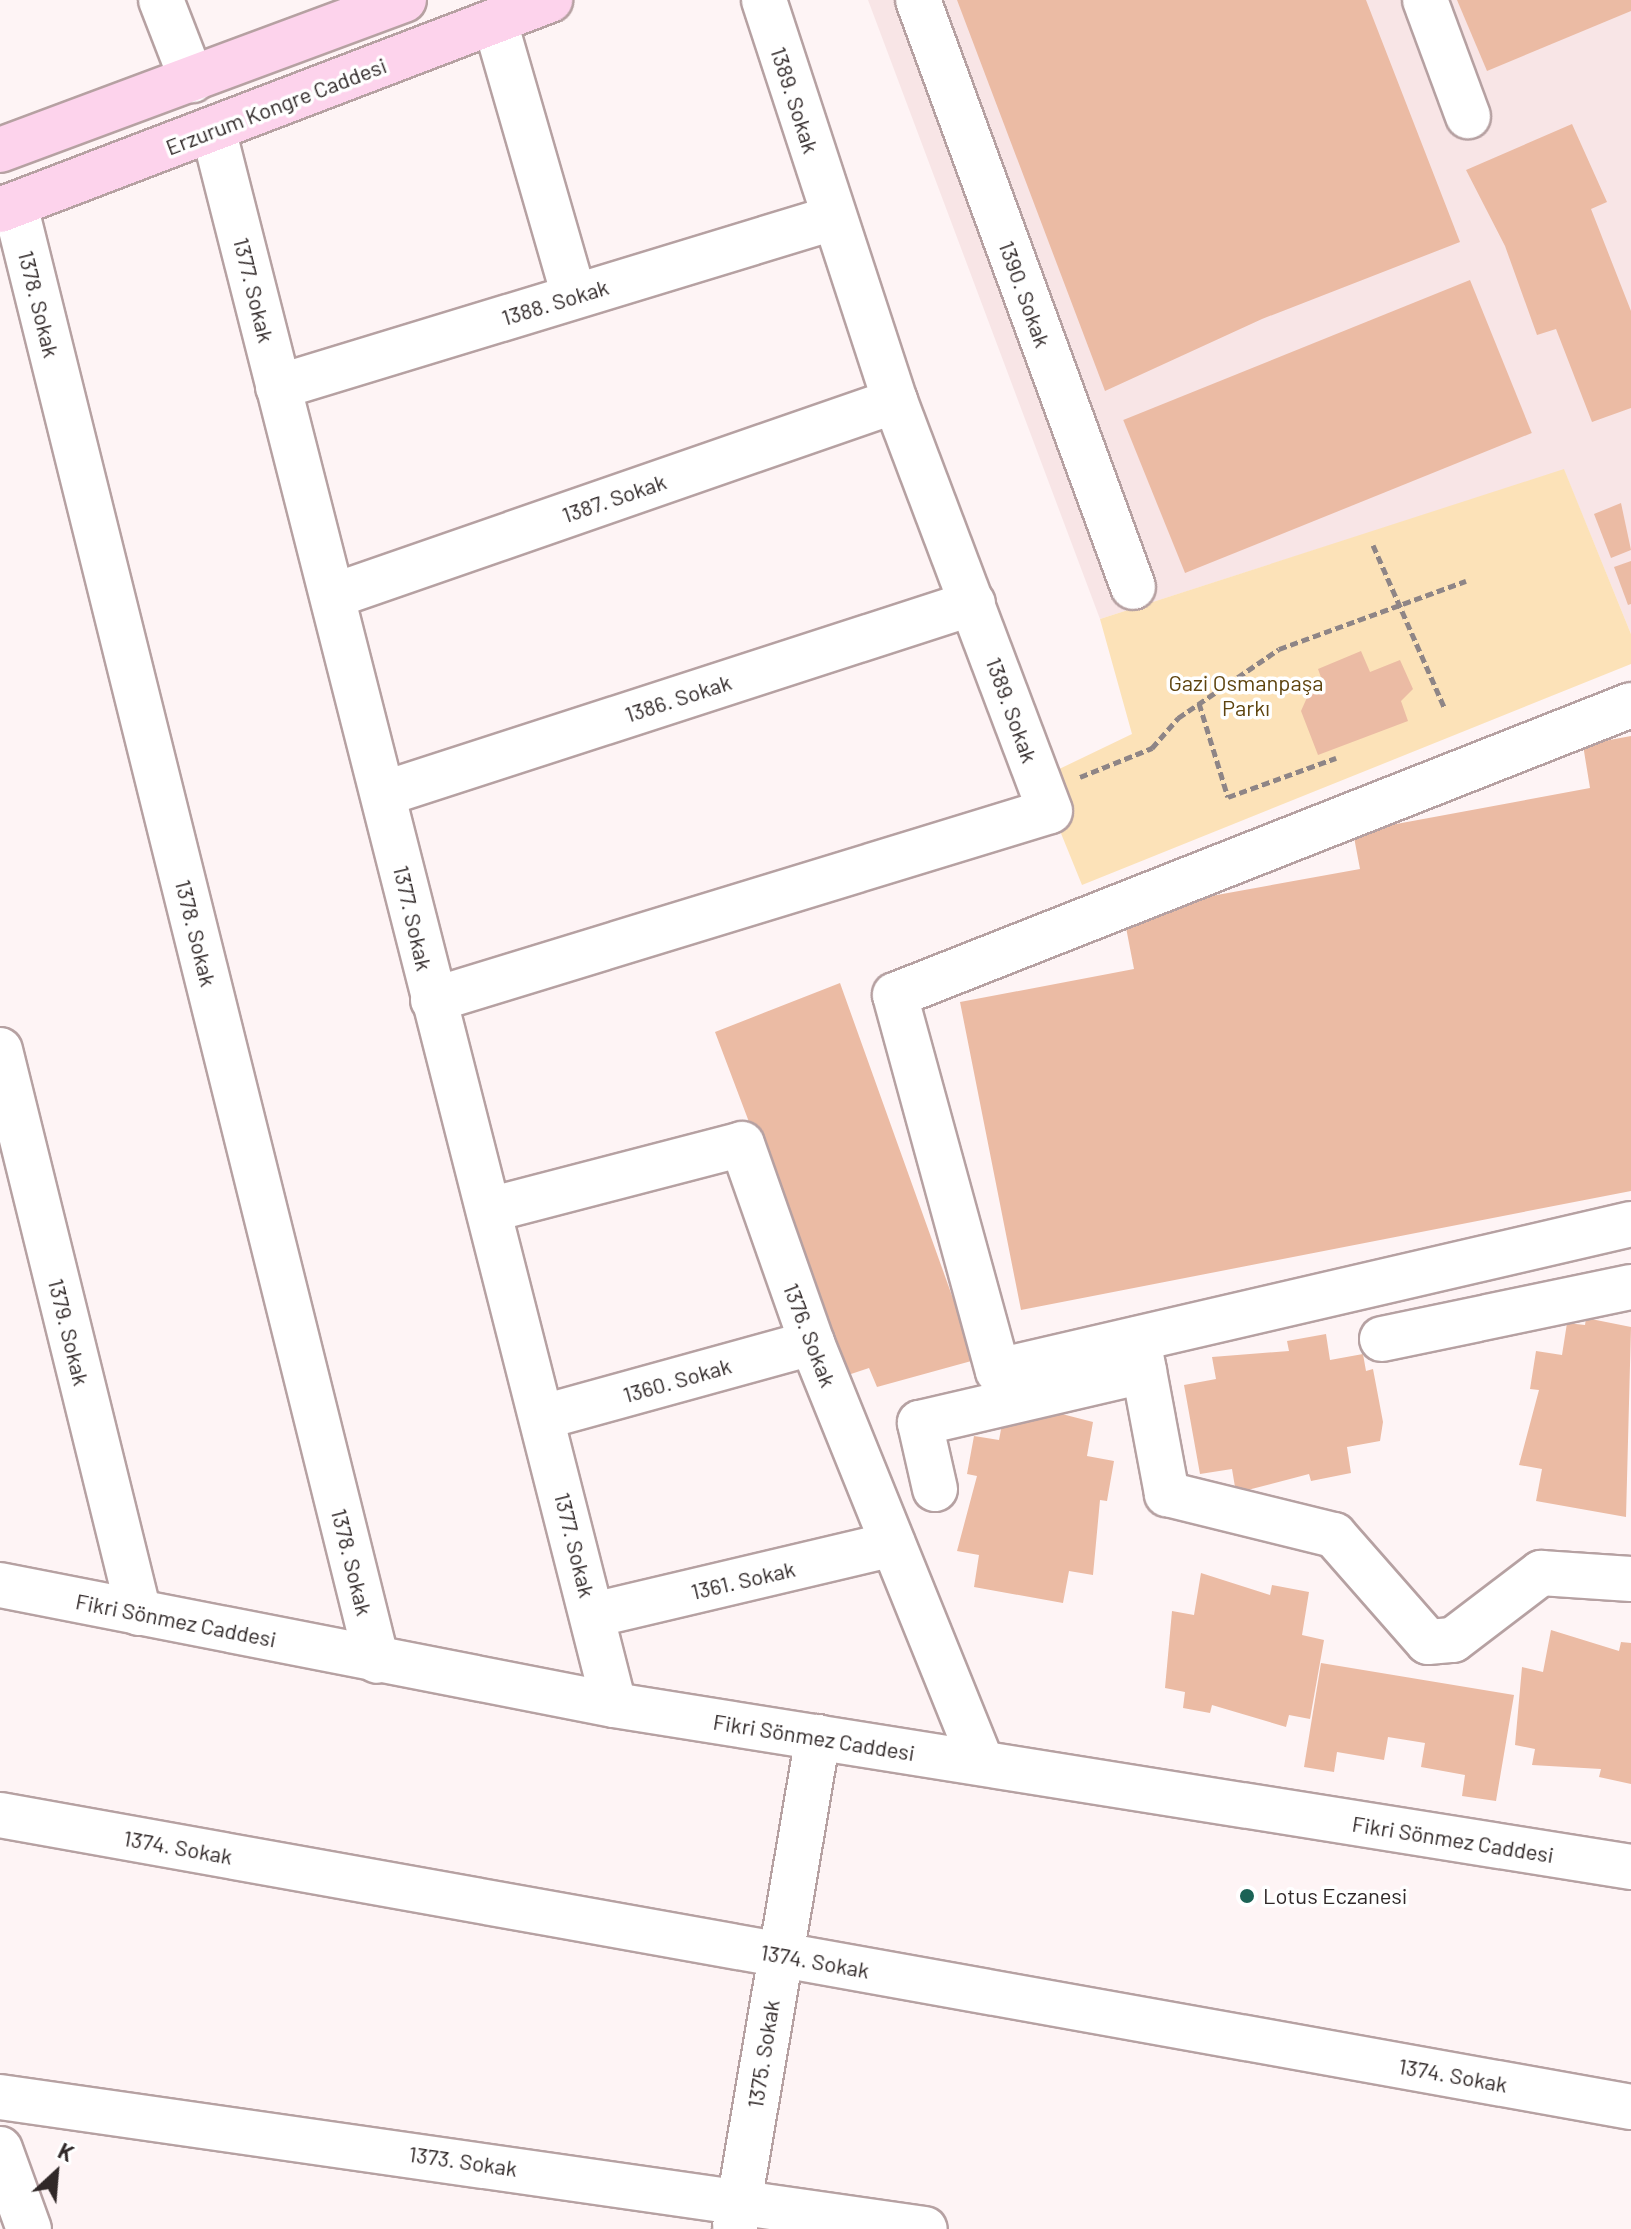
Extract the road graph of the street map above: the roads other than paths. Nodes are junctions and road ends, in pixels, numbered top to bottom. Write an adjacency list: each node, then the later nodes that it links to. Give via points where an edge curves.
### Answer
1 (161, 0): 8 (street)
2 (550, 0): 7 (main road, Erzurum Kongre Caddesi)
3 (764, 0): 13 (street, 1389. Sokak)
4 (918, 0): 17 (street, 1390. Sokak)
5 (1425, 0): 9 (street)
6 (387, 3): 8 (main road)
7 (495, 22): 10 (main road, Erzurum Kongre Caddesi); 14 (street)
8 (192, 80): 11 (main road)
9 (1468, 116)
10 (213, 129): 12 (main road, Erzurum Kongre Caddesi); 15 (street, 1377. Sokak)
11 (0, 150)
12 (7, 207): 37 (street, 1378. Sokak)
13 (833, 218): 14 (street, 1388. Sokak); 16 (street, 1389. Sokak)
14 (574, 296): 15 (street, 1388. Sokak)
15 (278, 387): 18 (street, 1377. Sokak)
16 (895, 401): 18 (street, 1387. Sokak); 19 (street, 1389. Sokak)
17 (1133, 587)
18 (333, 596): 21 (street, 1377. Sokak)
19 (973, 603): 21 (street, 1386. Sokak); 22 (street, 1389. Sokak, via 1050,811)
20 (1631, 705): 29 (street, via 895,995 998,1371)
21 (383, 794): 22 (street, 1377. Sokak)
22 (433, 1000): 24 (street, 1377. Sokak)
23 (0, 1050): 35 (street, 1379. Sokak)
24 (493, 1209): 28 (street, 1376. Sokak, via 742,1144); 30 (street, 1377. Sokak)
25 (1631, 1224): 29 (street)
26 (1631, 1287): 27 (street)
27 (1382, 1339)
28 (812, 1343): 30 (street, 1360. Sokak); 32 (street, 1376. Sokak)
29 (1141, 1355): 31 (street, via 920,1423); 33 (street, via 1167,1494 1334,1535 1428,1642 1453,1640 1541,1573)
30 (543, 1417): 36 (street, 1377. Sokak)
31 (935, 1489)
32 (893, 1544): 36 (street, 1361. Sokak); 40 (street, 1376. Sokak)
33 (1631, 1579)
34 (0, 1585): 35 (street, Fikri Sönmez Caddesi)
35 (139, 1613): 37 (street, Fikri Sönmez Caddesi)
36 (593, 1615): 38 (street, 1377. Sokak)
37 (377, 1661): 38 (street, Fikri Sönmez Caddesi)
38 (614, 1705): 39 (street, Fikri Sönmez Caddesi)
39 (818, 1737): 40 (street, Fikri Sönmez Caddesi); 43 (street, 1375. Sokak)
40 (982, 1763): 42 (street, Fikri Sönmez Caddesi)
41 (0, 1815): 43 (street, 1374. Sokak)
42 (1631, 1867)
43 (780, 1955): 45 (street, 1374. Sokak); 47 (street, 1375. Sokak)
44 (0, 2097): 47 (street, 1373. Sokak)
45 (1631, 2107)
46 (0, 2149): 48 (street)
47 (737, 2214): 49 (street, 1373. Sokak)
48 (29, 2229)
49 (925, 2229)

